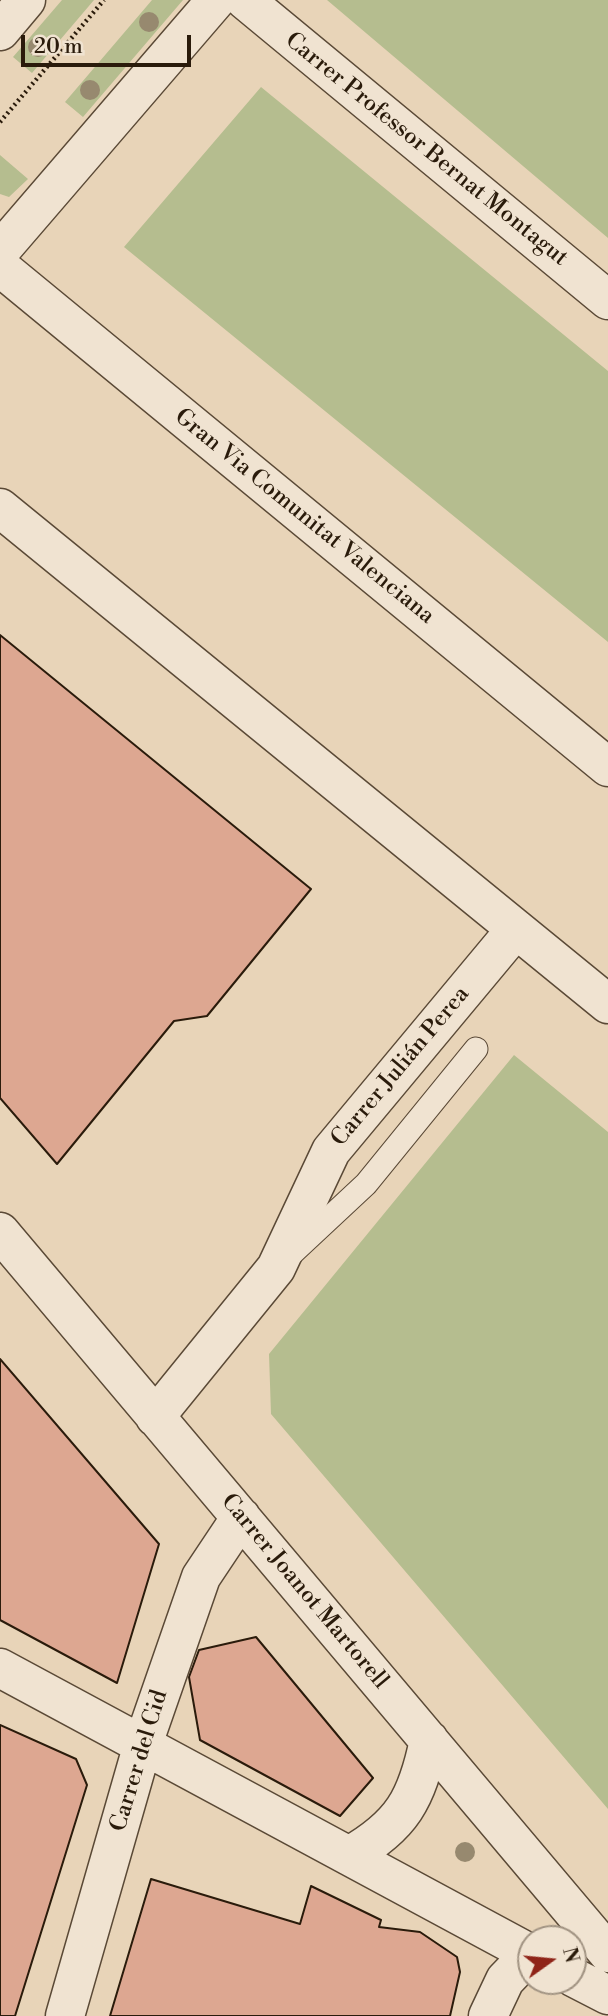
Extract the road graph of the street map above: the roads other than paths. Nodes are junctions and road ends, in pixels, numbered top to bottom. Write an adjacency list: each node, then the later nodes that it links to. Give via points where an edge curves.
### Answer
1 (26, 0): 4 (street)
2 (216, 0): 5 (street)
3 (245, 0): 7 (street, Carrer Professor Bernat Montagut)
4 (0, 31)
5 (0, 251)
6 (0, 267): 9 (street, Gran Via Comunitat Valenciana)
7 (608, 300)
8 (0, 508): 10 (street)
9 (608, 767)
10 (516, 929): 11 (street); 14 (street, Carrer Julián Perea, via 331,1151)
11 (608, 1004)
12 (476, 1049): 14 (lane, via 366,1184)
13 (0, 1231): 15 (street, Carrer Joanot Martorell)
14 (276, 1268): 15 (street, Carrer Julián Perea)
15 (155, 1418): 16 (street, Carrer Joanot Martorell)
16 (241, 1517): 18 (street, Carrer Joanot Martorell); 19 (street, Carrer del Cid, via 201,1577)
17 (0, 1668): 19 (street)
18 (429, 1740): 20 (street, via 423,1772 402,1815 379,1839); 22 (street, Carrer Joanot Martorell)
19 (143, 1744): 20 (street); 26 (street, Carrer del Cid)
20 (349, 1856): 21 (street)
21 (517, 1946)
22 (608, 1953)
23 (517, 1968): 27 (street, via 505,1980)
24 (587, 1984): 25 (street)
25 (608, 1995)
26 (65, 2016)
27 (488, 2016)

